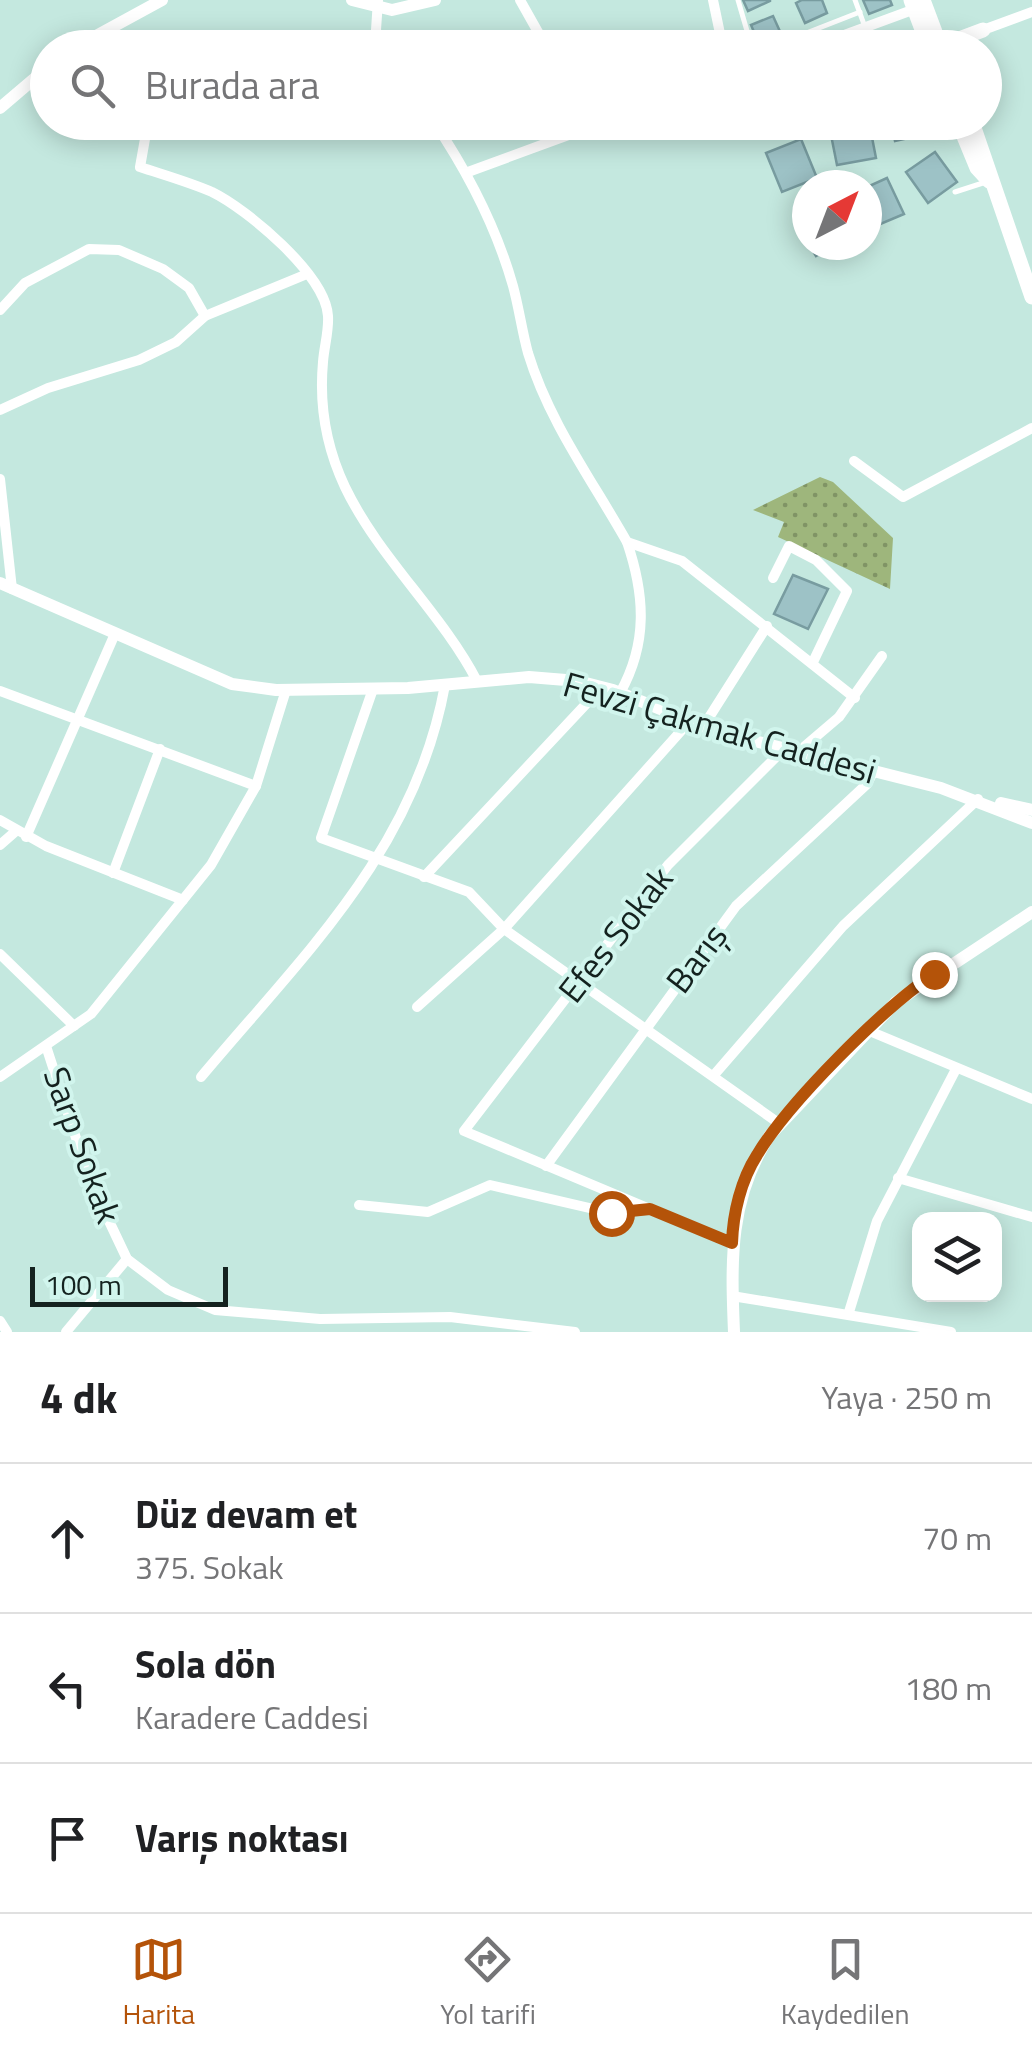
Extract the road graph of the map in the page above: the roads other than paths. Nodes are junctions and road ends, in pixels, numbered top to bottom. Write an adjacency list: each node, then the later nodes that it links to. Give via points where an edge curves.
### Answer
1 (162, 0): 13 (street)
2 (352, 0): 9 (street)
3 (435, 0): 9 (street, via 408,8)
4 (520, 0): 15 (street)
5 (712, 0): 16 (street)
6 (738, 0): 17 (lane)
7 (855, 0): 10 (lane)
8 (917, 3): 12 (street); 20 (main road)
9 (378, 4): 14 (street)
10 (860, 12): 12 (lane); 18 (lane)
11 (1032, 12): 21 (street)
12 (865, 27): 19 (street)
13 (107, 30)
14 (376, 30)
15 (537, 30)
16 (720, 30)
17 (747, 30)
18 (814, 30)
19 (857, 30)
20 (929, 30)
21 (983, 30)
22 (30, 82): 23 (street)
23 (0, 108)
24 (145, 140): 32 (street, via 140,167 228,203 279,242)
25 (446, 140): 29 (street)
26 (551, 140): 29 (street)
27 (965, 140): 30 (main road)
28 (979, 140): 30 (main road)
29 (468, 172): 40 (street, via 498,244 528,354 556,418)
30 (989, 181): 31 (lane); 33 (main road)
31 (955, 192)
32 (307, 274): 35 (street); 47 (street, via 328,316 320,396 346,489)
33 (1032, 297)
34 (0, 310): 35 (street, via 26,283 88,250 119,250 189,288)
35 (205, 316): 36 (street, via 176,342 140,360)
36 (0, 410)
37 (1032, 428): 38 (street, via 903,497)
38 (854, 461)
39 (0, 478): 42 (street)
40 (627, 542): 43 (street, via 682,561); 53 (street, via 642,601 642,638)
41 (773, 578): 46 (street, via 789,546 816,560 847,591)
42 (6, 586): 44 (street, Fevzi Çakmak Caddesi)
43 (767, 626): 46 (street); 56 (street)
44 (114, 636): 51 (street, Fevzi Çakmak Caddesi, via 232,684); 55 (street)
45 (882, 656): 54 (street)
46 (813, 662): 54 (street)
47 (477, 681): 48 (street, Fevzi Çakmak Caddesi); 49 (street, Fevzi Çakmak Caddesi, via 551,677)
48 (446, 684): 50 (street, Fevzi Çakmak Caddesi); 68 (street, via 408,808)
49 (602, 686): 53 (street, Fevzi Çakmak Caddesi); 70 (street)
50 (373, 689): 51 (street, Fevzi Çakmak Caddesi); 68 (street, via 321,838)
51 (286, 690): 61 (street)
52 (0, 692): 55 (street)
53 (620, 693): 56 (street, Fevzi Çakmak Caddesi)
54 (855, 698): 59 (street)
55 (79, 719): 57 (street); 66 (street)
56 (696, 725): 58 (street, Fevzi Çakmak Caddesi); 73 (street)
57 (160, 750): 61 (street); 69 (street)
58 (782, 750): 59 (street, Fevzi Çakmak Caddesi); 75 (street, Efes Sokak, via 668,865)
59 (802, 755): 60 (street, Fevzi Çakmak Caddesi)
60 (873, 772): 62 (street, Fevzi Çakmak Caddesi); 78 (street, Barış, via 736,906)
61 (256, 786): 71 (street)
62 (978, 800): 63 (street, Fevzi Çakmak Caddesi); 65 (street, Fevzi Çakmak Caddesi); 82 (street, via 843,926)
63 (1032, 810)
64 (0, 820): 66 (street)
65 (1032, 823)
66 (22, 834): 67 (street); 69 (street)
67 (0, 845)
68 (376, 860): 70 (street); 84 (street)
69 (113, 873): 71 (street)
70 (424, 878): 73 (street, via 469,892)
71 (184, 900): 77 (street, via 114,990)
72 (1032, 912): 79 (street, via 912,989)
73 (504, 928): 75 (street); 76 (street)
74 (0, 954): 77 (street)
75 (580, 978): 78 (street); 87 (street, Efes Sokak, via 464,1132)
76 (417, 1008)
77 (74, 1026): 80 (street)
78 (644, 1027): 82 (street); 87 (street, Barış)
79 (867, 1030): 81 (street); 86 (street)
80 (46, 1046): 83 (street); 93 (street, Sarp Sokak, via 90,1181)
81 (956, 1070): 85 (street); 88 (street)
82 (714, 1075): 86 (street)
83 (0, 1077)
84 (201, 1077)
85 (1032, 1099)
86 (780, 1124): 92 (street, via 754,1158)
87 (546, 1166): 90 (street)
88 (898, 1178): 91 (street); 95 (street)
89 (359, 1205): 90 (street, via 428,1212 490,1185 611,1213)
90 (650, 1209): 92 (street)
91 (1032, 1217)
92 (732, 1243): 94 (street)
93 (127, 1259): 97 (street, Sarp Sokak, via 168,1290 215,1310); 101 (street)
94 (732, 1296): 95 (street); 105 (street)
95 (850, 1312): 99 (street)
96 (450, 1317): 97 (street, Sarp Sokak); 103 (street); 104 (street, Sarp Sokak)
97 (320, 1319): 102 (street)
98 (0, 1321): 100 (street)
99 (932, 1330): 106 (street)
100 (7, 1332)
101 (66, 1332)
102 (323, 1332)
103 (453, 1332)
104 (575, 1332)
105 (734, 1332)
106 (951, 1332)

